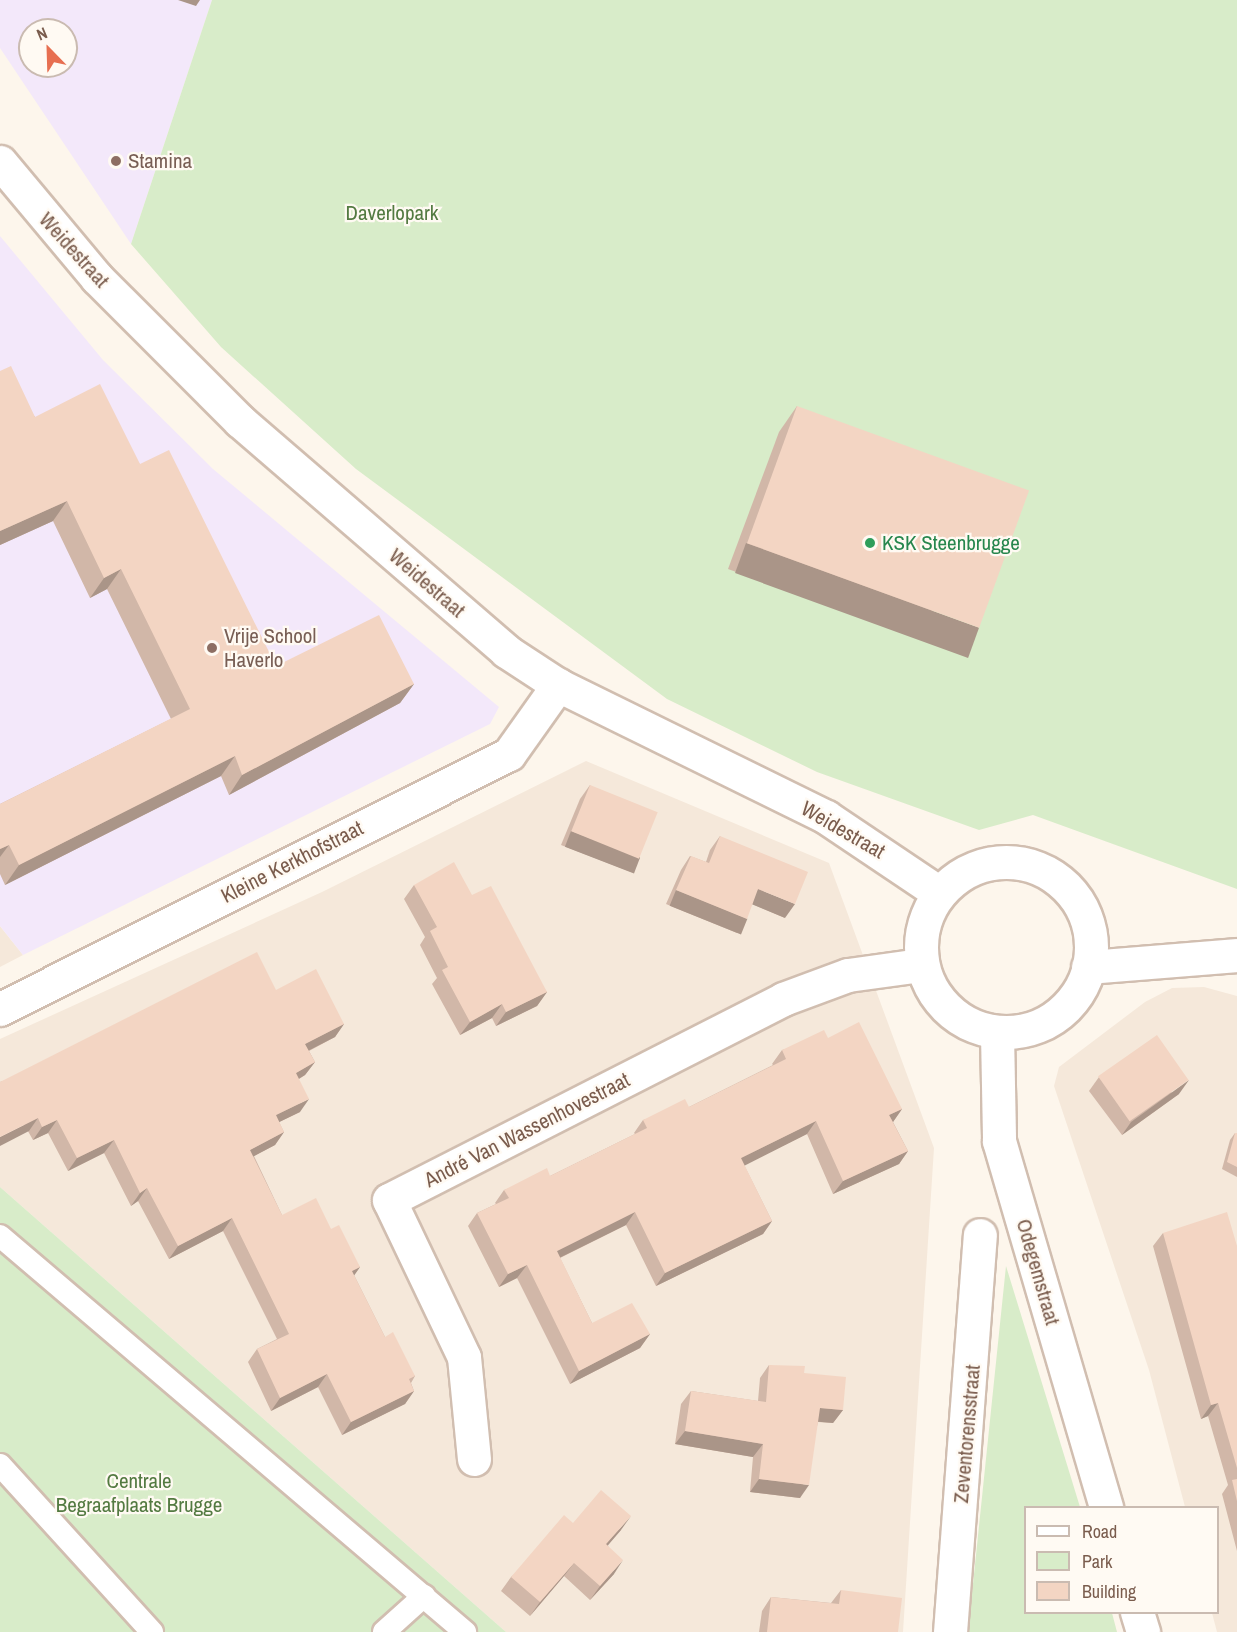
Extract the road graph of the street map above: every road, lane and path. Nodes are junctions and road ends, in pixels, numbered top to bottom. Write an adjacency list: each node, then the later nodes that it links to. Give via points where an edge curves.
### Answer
1 (0, 162): 2 (street, Weidestraat, via 97,278 240,422 506,651)
2 (558, 685): 3 (street, Weidestraat, via 826,817); 7 (street, Kleine Kerkhofstraat, via 508,754)
3 (939, 893): 5 (street, via 924,920); 6 (street, via 969,870 997,861 1043,869 1078,901 1090,929)
4 (1237, 955): 6 (street)
5 (921, 964): 8 (street, via 932,993 963,1022); 11 (street, André Van Wassenhovestraat, via 848,975 783,999 389,1200 464,1357)
6 (1088, 967): 8 (street, via 1081,989 1063,1011 1027,1031)
7 (0, 1009)
8 (997, 1033): 13 (street, Odegemstraat, via 999,1141)
9 (981, 1235): 19 (street, Zeventorensstraat)
10 (2, 1240): 14 (lane)
11 (474, 1459)
12 (0, 1466): 16 (lane)
13 (1105, 1506)
14 (424, 1596): 17 (lane); 18 (lane)
15 (1138, 1614): 20 (street)
16 (152, 1632)
17 (384, 1632)
18 (465, 1632)
19 (950, 1632)
20 (1143, 1632)

